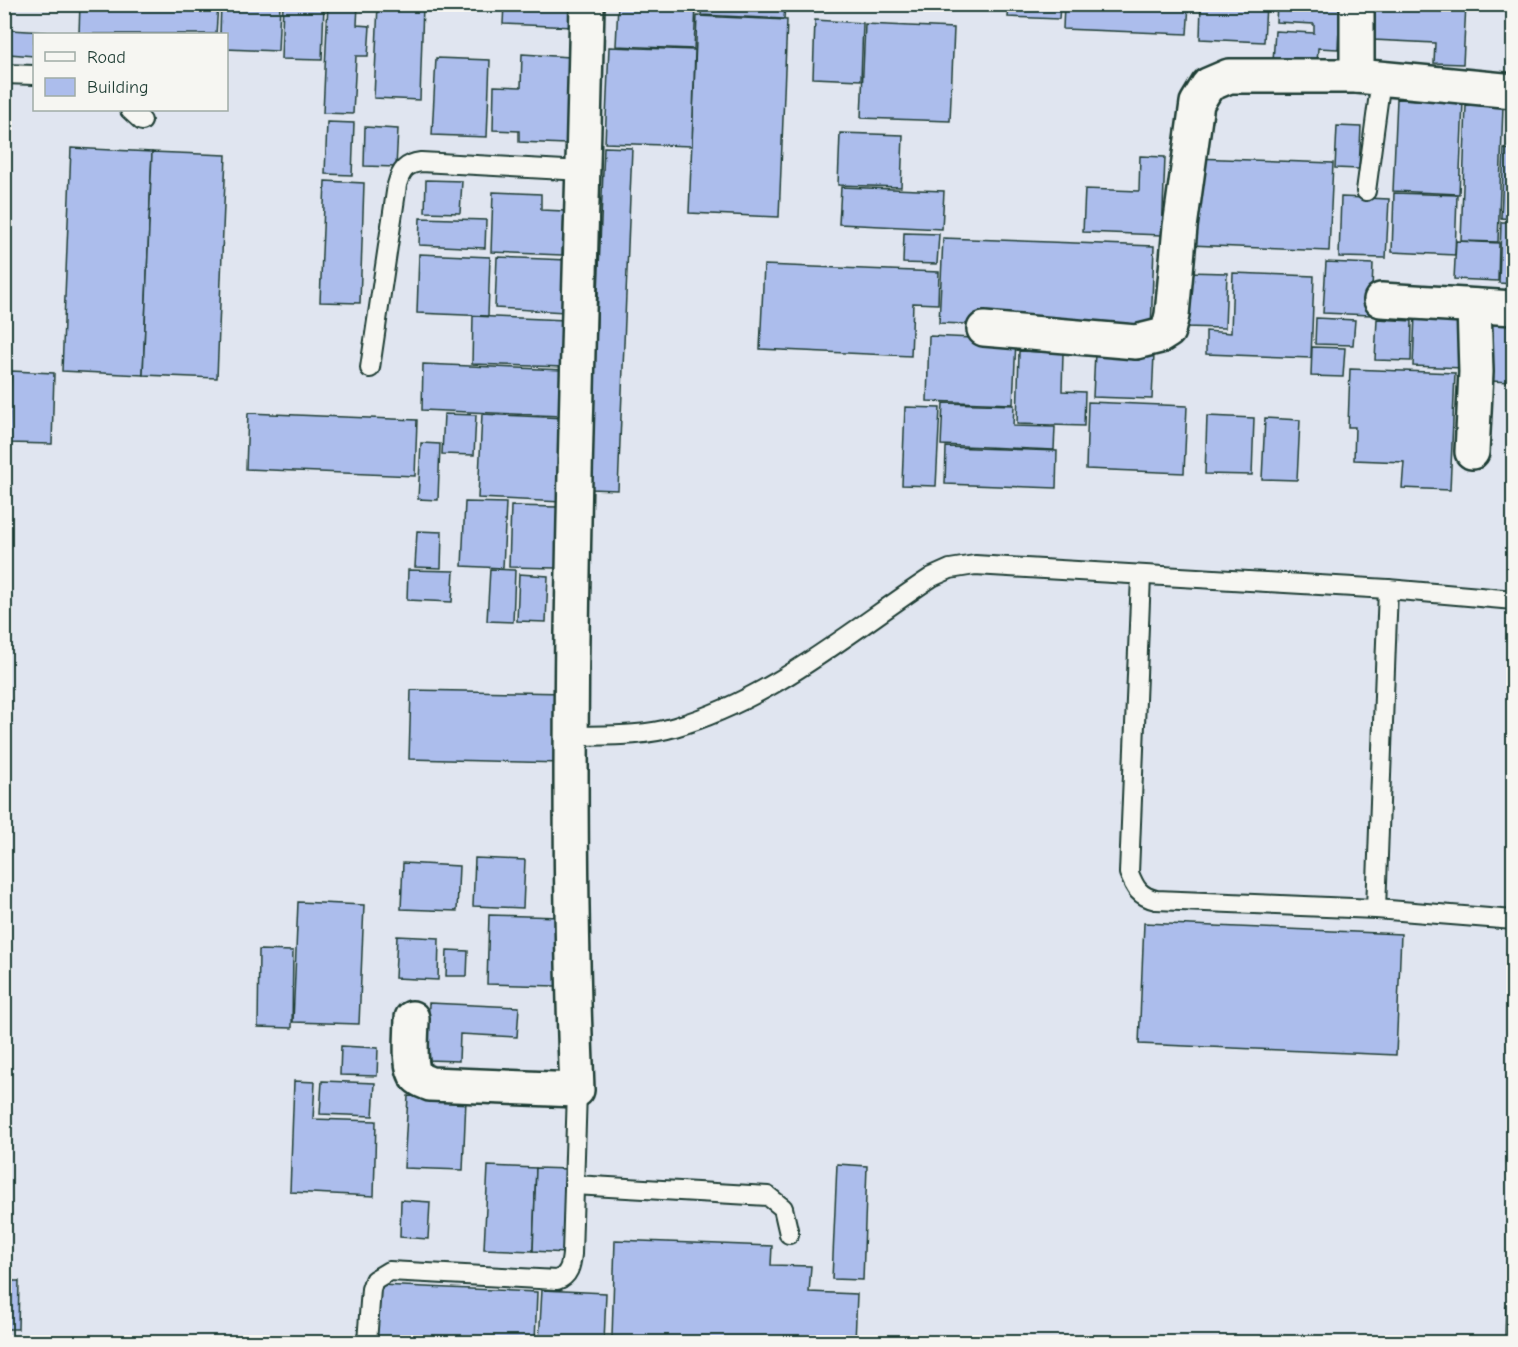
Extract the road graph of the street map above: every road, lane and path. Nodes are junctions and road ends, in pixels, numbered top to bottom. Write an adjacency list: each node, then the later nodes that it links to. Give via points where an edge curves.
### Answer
1 (587, 4): 7 (street)
2 (1357, 4): 5 (street)
3 (4, 74): 4 (lane)
4 (33, 75)
5 (1369, 78): 6 (street); 8 (lane); 12 (street, via 1229,76 1208,85 1197,103 1168,331 1136,342)
6 (1514, 91)
7 (583, 171): 13 (lane, via 421,162 406,166 397,185); 18 (street)
8 (1366, 191)
9 (1382, 300): 10 (street)
10 (1474, 306): 11 (street); 14 (street)
11 (1514, 308)
12 (984, 329)
13 (369, 368)
14 (1472, 452)
15 (1141, 576): 16 (lane); 18 (lane, via 975,565 950,569 932,577 783,679 727,709 673,728); 19 (lane, via 1129,873 1134,886 1146,898 1156,900)
16 (1388, 589): 17 (lane); 19 (lane)
17 (1514, 600)
18 (570, 736): 22 (street)
19 (1376, 909): 20 (lane)
20 (1514, 920)
21 (412, 1018): 22 (street, via 412,1063 423,1081)
22 (577, 1090): 23 (lane)
23 (574, 1185): 24 (lane, via 768,1196 783,1208); 25 (lane, via 571,1267 564,1277 557,1280 389,1271 377,1276 371,1289)
24 (789, 1234)
25 (367, 1342)

